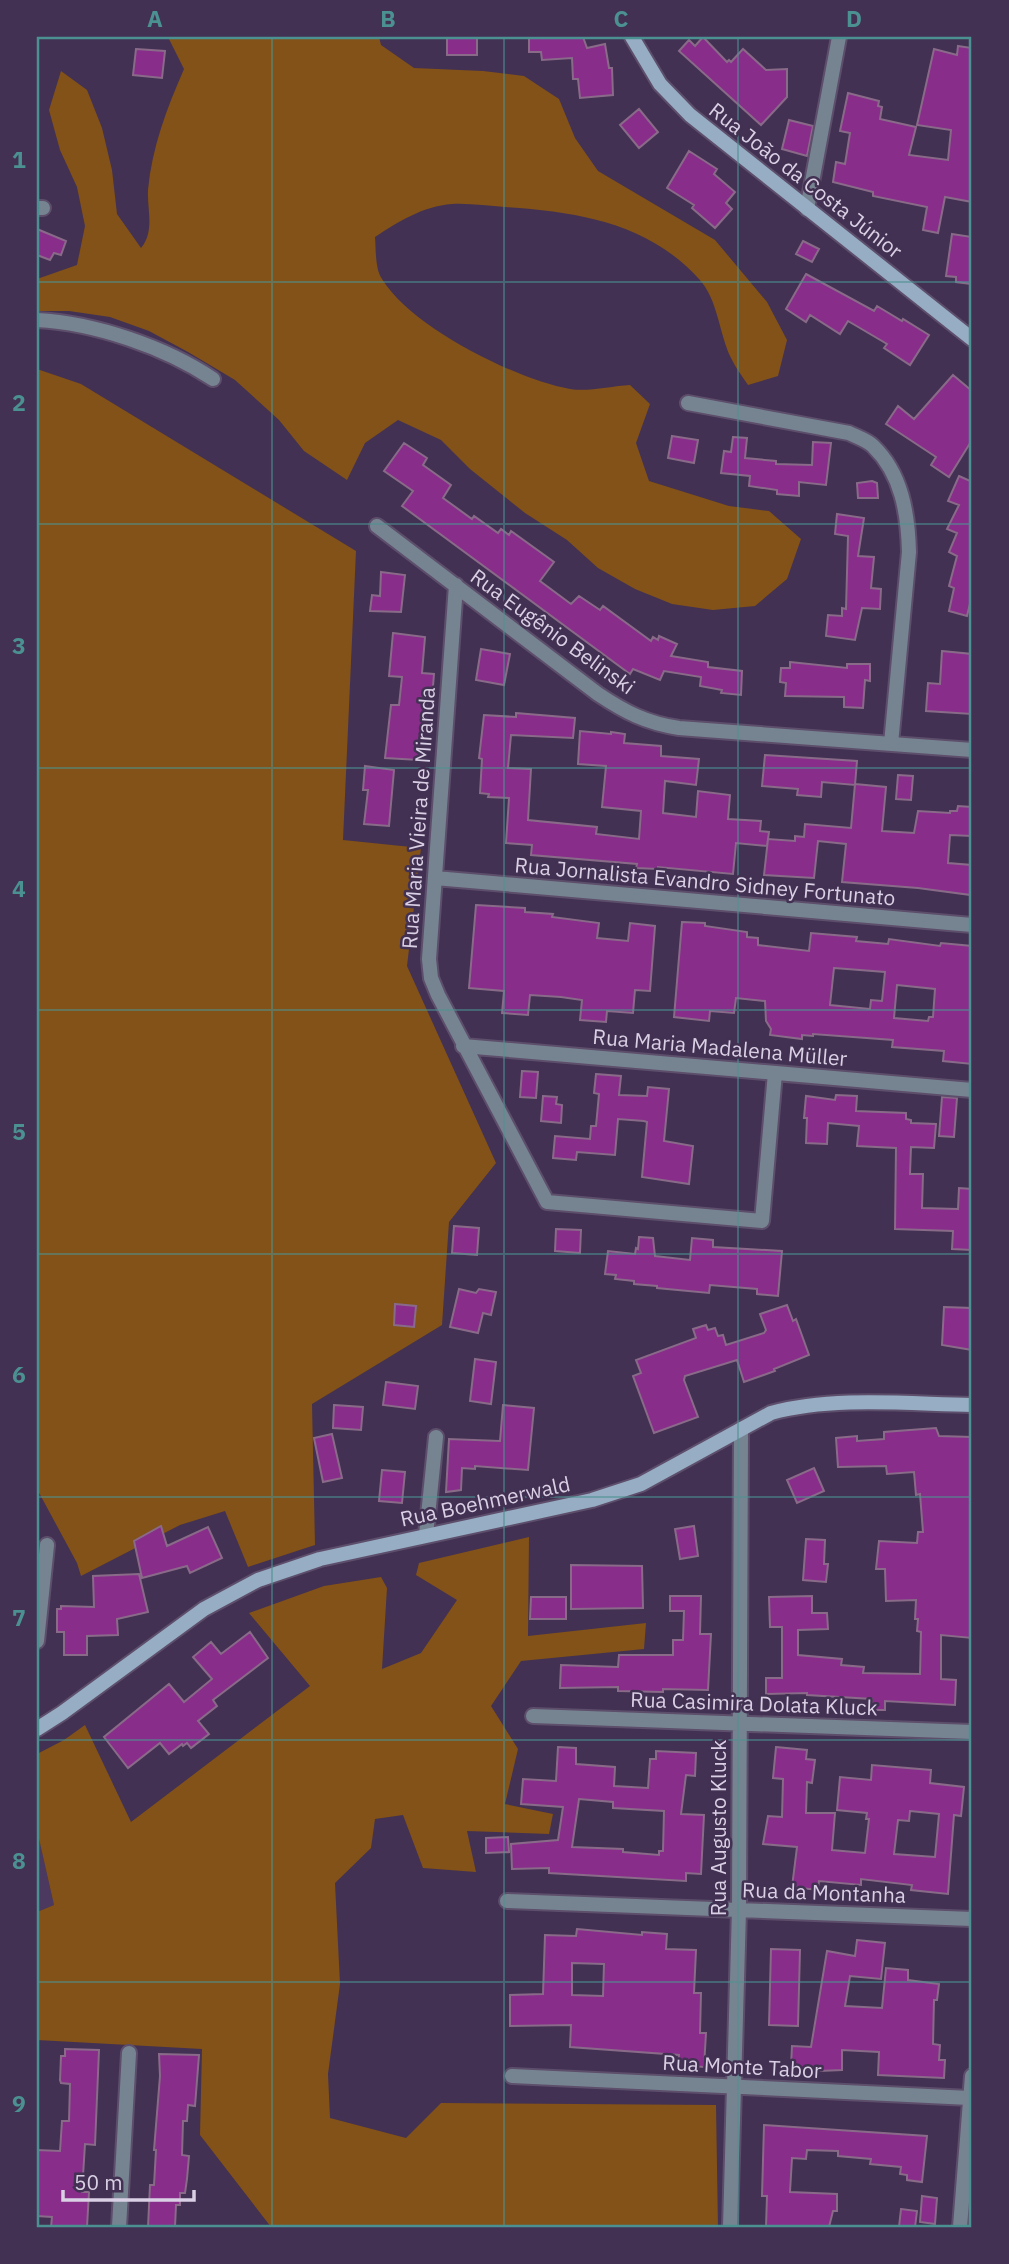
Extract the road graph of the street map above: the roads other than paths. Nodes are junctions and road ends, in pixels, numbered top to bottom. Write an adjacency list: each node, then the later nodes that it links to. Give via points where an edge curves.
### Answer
1 (632, 37): 3 (main road, Rua João da Costa Júnior, via 673,99)
2 (839, 37): 3 (street)
3 (807, 209): 5 (main road, Rua João da Costa Júnior)
4 (37, 320): 6 (street, via 122,338 169,355)
5 (972, 339)
6 (213, 379)
7 (688, 403): 10 (street, via 849,433 872,445 888,464 898,482 908,524)
8 (377, 526): 9 (street, Rua Eugênio Belinski)
9 (456, 586): 10 (street, Rua Eugênio Belinski, via 598,694 649,723); 12 (street, Rua Maria Vieira de Miranda)
10 (891, 744): 11 (street, Rua Eugênio Belinski)
11 (972, 750)
12 (435, 878): 13 (street, Rua Jornalista Evandro Sidney Fortunato); 14 (street, Rua Maria Vieira de Miranda, via 431,978)
13 (972, 925)
14 (463, 1045): 15 (street, Rua Maria Madalena Müller); 15 (street, Rua Maria Vieira de Miranda, via 547,1202 762,1221)
15 (775, 1073): 16 (street, Rua Maria Madalena Müller)
16 (972, 1090)
17 (972, 1405): 18 (main road, Rua Boehmerwald, via 808,1406 771,1413)
18 (741, 1429): 20 (main road, Rua Boehmerwald, via 641,1485 592,1500); 24 (street, Rua Augusto Kluck)
19 (436, 1437): 20 (street)
20 (426, 1535): 25 (main road, Rua Boehmerwald, via 289,1568 227,1595)
21 (47, 1545): 22 (street)
22 (37, 1641)
23 (533, 1716): 24 (street, Rua Casimira Dolata Kluck)
24 (740, 1724): 26 (street, Rua Casimira Dolata Kluck); 28 (street, Rua Augusto Kluck)
25 (37, 1729)
26 (972, 1732)
27 (507, 1901): 28 (street, Rua da Montanha)
28 (739, 1910): 29 (street, Rua da Montanha); 33 (street, Rua Augusto Kluck)
29 (972, 1919)
30 (129, 2053): 35 (street)
31 (512, 2076): 33 (street, Rua Monte Tabor)
32 (972, 2076): 34 (street)
33 (735, 2087): 34 (street, Rua Monte Tabor); 36 (street, Rua Augusto Kluck)
34 (971, 2098): 37 (street)
35 (119, 2227)
36 (730, 2227)
37 (960, 2227)

